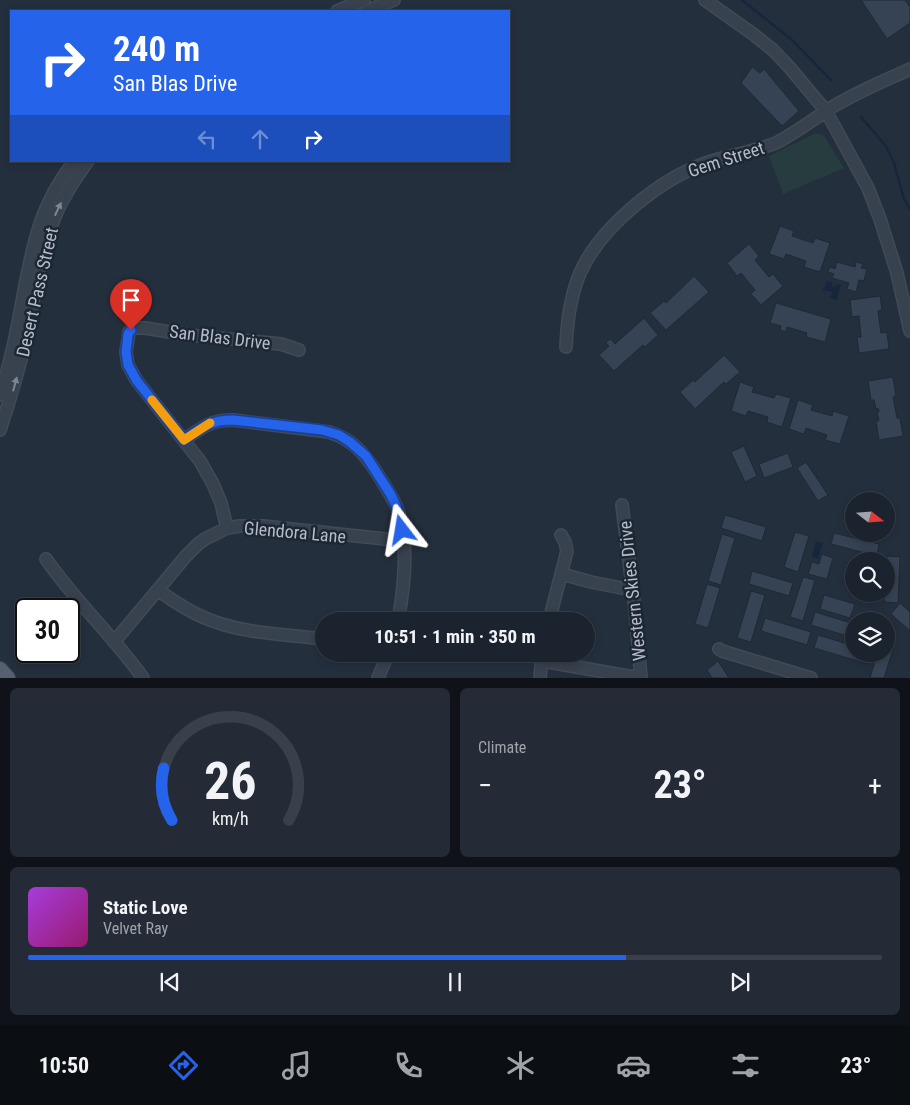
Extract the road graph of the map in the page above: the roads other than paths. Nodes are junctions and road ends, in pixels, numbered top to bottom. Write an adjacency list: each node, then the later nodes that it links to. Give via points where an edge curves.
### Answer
1 (364, 0): 4 (street)
2 (394, 0): 5 (street)
3 (705, 0): 7 (street, via 773,50)
4 (339, 10)
5 (369, 10)
6 (910, 69): 7 (street, Gem Street)
7 (826, 111): 10 (street, via 868,188 880,219); 12 (street, Gem Street, via 769,146 708,162 674,178 622,218 605,235 580,273 567,320)
8 (73, 162): 11 (street, Desert Pass Street, via 49,201 33,248)
9 (87, 162): 11 (street, Desert Pass Street, one-way to 9, via 51,226 73,182)
10 (910, 331)
11 (21, 336): 14 (street, Desert Pass Street); 15 (street, Desert Pass Street, one-way to 11, via 14,387)
12 (566, 347)
13 (299, 350): 16 (street, San Blas Drive, via 281,344 145,328 131,330 126,352 128,365)
14 (0, 395)
15 (0, 430)
16 (184, 440): 18 (street, San Blas Drive, via 213,484); 20 (street, via 208,424 224,420 322,430 339,435 366,456 391,495)
17 (622, 505): 24 (street, Western Skies Drive)
18 (227, 528): 20 (street, Glendora Lane, via 263,526); 23 (street, Glendora Lane, via 198,544)
19 (561, 535): 22 (street, via 567,552)
20 (404, 541): 25 (street)
21 (46, 559): 28 (street)
22 (562, 574): 24 (street); 26 (street)
23 (158, 590): 27 (street, via 194,613 221,624); 28 (street, Glendora Lane)
24 (632, 590): 34 (street, Western Skies Drive)
25 (400, 612)
26 (551, 612)
27 (315, 638)
28 (114, 642): 36 (street)
29 (719, 648): 39 (street)
30 (385, 662): 37 (street)
31 (542, 662): 38 (street)
32 (565, 662): 34 (street)
33 (0, 669): 35 (main road)
34 (641, 677)
35 (8, 678)
36 (143, 678)
37 (378, 678)
38 (540, 678)
39 (811, 678)

